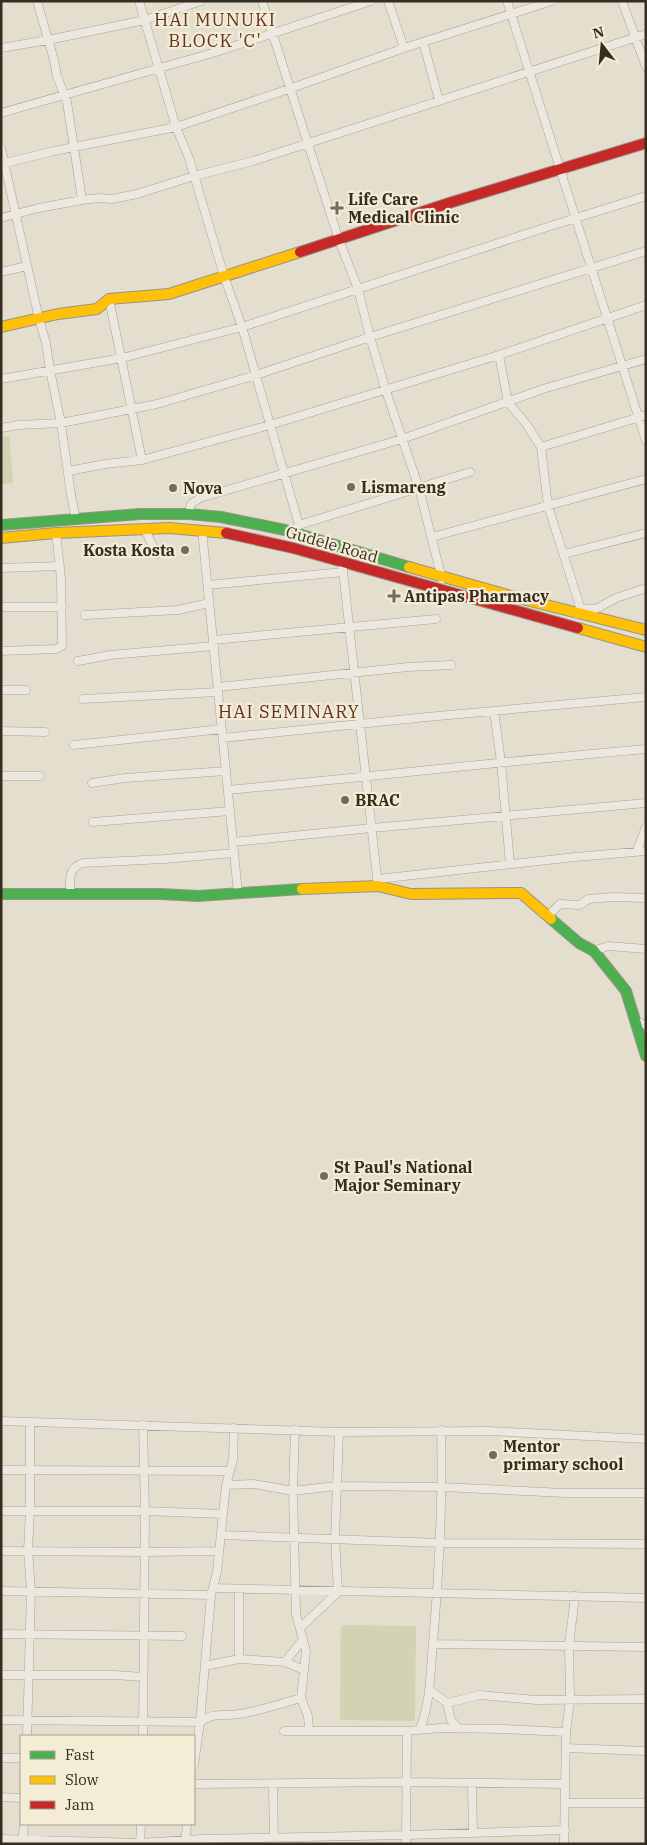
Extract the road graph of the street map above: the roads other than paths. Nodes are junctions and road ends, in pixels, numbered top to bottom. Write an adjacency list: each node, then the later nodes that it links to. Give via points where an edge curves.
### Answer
1 (36, 1): 15 (street)
2 (139, 1): 11 (street)
3 (201, 1): 11 (street)
4 (262, 1): 12 (street)
5 (371, 1): 12 (street)
6 (388, 1): 18 (street)
7 (508, 1): 10 (street)
8 (552, 1): 10 (street)
9 (622, 1): 14 (street)
10 (511, 13): 16 (street); 21 (street)
11 (145, 20): 15 (street); 19 (street)
12 (272, 33): 19 (street); 22 (street)
13 (646, 34): 14 (street)
14 (634, 38): 20 (street); 21 (street)
15 (48, 40): 17 (street); 23 (street)
16 (423, 42): 18 (street); 24 (street)
17 (1, 48)
18 (404, 48): 22 (street)
19 (159, 67): 23 (street); 26 (street)
20 (646, 67)
21 (529, 70): 24 (street); 32 (street)
22 (289, 89): 26 (street); 27 (street)
23 (64, 94): 25 (street); 29 (street)
24 (439, 100): 27 (street)
25 (1, 113)
26 (176, 127): 29 (street); 33 (street)
27 (309, 143): 33 (street); 39 (street)
28 (646, 143): 32 (main road)
29 (74, 148): 31 (street); 35 (street)
30 (1, 150): 31 (street)
31 (5, 163): 36 (street)
32 (560, 169): 38 (street); 39 (main road)
33 (194, 176): 35 (street, via 138,194); 44 (street)
34 (646, 196): 38 (street)
35 (82, 200): 36 (street)
36 (16, 214): 37 (street); 41 (street)
37 (1, 218)
38 (576, 218): 42 (street); 45 (street)
39 (339, 240): 44 (main road); 45 (street)
40 (646, 251): 42 (street)
41 (27, 266): 43 (street); 49 (street)
42 (592, 268): 48 (street); 52 (street)
43 (1, 272)
44 (224, 276): 46 (main road, via 169,294); 50 (street)
45 (358, 289): 50 (street); 52 (street)
46 (109, 299): 49 (main road, via 97,309); 54 (street)
47 (646, 305): 48 (street)
48 (608, 318): 53 (street); 56 (street)
49 (39, 320): 51 (main road); 57 (street)
50 (242, 327): 54 (street); 58 (street)
51 (1, 328)
52 (370, 337): 58 (street); 60 (street)
53 (499, 355): 60 (street); 61 (street)
54 (122, 358): 57 (street); 62 (street)
55 (646, 359): 56 (street)
56 (623, 367): 61 (street); 63 (street)
57 (50, 370): 59 (street); 64 (street)
58 (256, 375): 62 (street); 65 (street)
59 (1, 379)
60 (386, 391): 65 (street); 67 (street)
61 (508, 402): 67 (street); 69 (street)
62 (132, 410): 64 (street); 70 (street)
63 (642, 416): 68 (street); 69 (street)
64 (61, 424): 66 (street); 71 (street)
65 (270, 425): 70 (street); 73 (street)
66 (1, 428)
67 (402, 439): 73 (street); 75 (street)
68 (646, 441)
69 (541, 447): 76 (street)
70 (142, 460): 71 (street)
71 (69, 471): 79 (street)
72 (470, 472): 75 (street)
73 (285, 473): 77 (street, via 196,500 191,504); 82 (street)
74 (646, 479): 76 (street)
75 (419, 488): 82 (street); 87 (street)
76 (548, 506): 87 (street); 90 (street)
77 (189, 514): 78 (main road, Gudele Road, via 139,513); 82 (main road, Gudele Road)
78 (90, 518): 79 (main road, Gudele Road); 84 (main road)
79 (76, 519): 80 (main road, Gudele Road)
80 (1, 525)
81 (144, 528): 83 (main road, Gudele Road); 84 (main road, Gudele Road); 89 (street)
82 (297, 529): 94 (main road, Gudele Road)
83 (202, 530): 92 (main road, Gudele Road, via 266,541); 95 (street)
84 (89, 531): 85 (main road, Gudele Road)
85 (56, 533): 88 (main road, Gudele Road); 91 (street)
86 (646, 533): 90 (street)
87 (432, 537): 94 (street)
88 (1, 538)
89 (157, 554)
90 (564, 554): 101 (street)
91 (60, 566): 93 (street); 100 (street)
92 (343, 567): 95 (street); 97 (main road, Gudele Road); 104 (street)
93 (1, 568)
94 (442, 577): 97 (street); 101 (main road, Gudele Road)
95 (208, 584): 98 (street)
96 (646, 588): 101 (street, via 596,609)
97 (444, 591): 107 (main road, Gudele Road)
98 (210, 603): 102 (street, via 178,610); 106 (street)
99 (1, 607): 100 (street)
100 (62, 607): 108 (street, via 60,648)
101 (578, 611): 105 (main road, Gudele Road)
102 (85, 615)
103 (436, 619): 104 (street)
104 (349, 627): 106 (street); 111 (street)
105 (646, 630)
106 (213, 643): 109 (street); 114 (street)
107 (646, 647)
108 (1, 651)
109 (78, 661)
110 (451, 665): 111 (street)
111 (354, 673): 114 (street); 118 (street)
112 (1, 690): 113 (street)
113 (26, 690)
114 (218, 690): 116 (street); 119 (street)
115 (646, 697): 117 (street)
116 (83, 699)
117 (494, 710): 118 (street); 125 (street)
118 (360, 724): 122 (street); 129 (street)
119 (222, 729): 122 (street); 123 (street)
120 (1, 732): 121 (street)
121 (45, 732)
122 (223, 738): 126 (street)
123 (74, 745)
124 (646, 748): 125 (street)
125 (501, 762): 129 (street); 134 (street)
126 (226, 771): 130 (street); 131 (street)
127 (1, 776): 128 (street)
128 (40, 776)
129 (366, 778): 131 (street); 136 (street)
130 (92, 783)
131 (228, 790): 133 (street)
132 (646, 803): 134 (street)
133 (230, 811): 135 (street); 138 (street)
134 (506, 815): 136 (street); 142 (street)
135 (92, 822)
136 (372, 828): 138 (street); 143 (street)
137 (646, 828): 139 (street)
138 (233, 842): 141 (street)
139 (637, 851): 140 (street); 142 (street)
140 (646, 851)
141 (234, 853): 144 (street); 146 (street, via 77,864 72,870)
142 (510, 864): 143 (street)
143 (378, 883): 144 (main road); 148 (main road, via 411,894 521,893)
144 (238, 893): 146 (main road, via 198,896)
145 (1, 894): 146 (main road)
146 (71, 895)
147 (646, 898): 148 (street, via 613,897 588,899 580,905 560,904)
148 (548, 916): 150 (main road, via 579,943)
149 (646, 949): 150 (street, via 608,946)
150 (594, 951): 151 (main road, via 622,984)
151 (635, 1021): 152 (street); 153 (main road)
152 (646, 1025)
153 (646, 1056)
154 (1, 1422): 155 (street)
155 (30, 1422): 156 (street); 163 (street)
156 (143, 1425): 157 (street); 164 (street)
157 (234, 1428): 158 (street); 165 (street)
158 (295, 1430): 160 (street); 169 (street)
159 (441, 1430): 160 (street); 161 (street); 168 (street)
160 (339, 1432): 167 (street)
161 (646, 1440)
162 (1, 1470): 163 (street)
163 (30, 1470): 164 (street); 172 (street)
164 (144, 1470): 165 (street); 173 (street)
165 (230, 1471): 166 (street)
166 (226, 1485): 169 (street, via 254,1484); 174 (street)
167 (336, 1486): 168 (street); 169 (street); 177 (street)
168 (442, 1487): 170 (street); 178 (street)
169 (293, 1491): 176 (street)
170 (646, 1493)
171 (1, 1511): 172 (street)
172 (30, 1511): 173 (street); 180 (street)
173 (145, 1511): 174 (street); 183 (street)
174 (222, 1514): 175 (street)
175 (221, 1535): 176 (street); 182 (street)
176 (295, 1538): 177 (street); 188 (street)
177 (335, 1538): 178 (street); 189 (street)
178 (439, 1542): 179 (street); 191 (street)
179 (646, 1544)
180 (28, 1550): 181 (street); 183 (street); 186 (street)
181 (1, 1551)
182 (219, 1551): 183 (street); 187 (street)
183 (144, 1552): 190 (street)
184 (239, 1589): 187 (street); 188 (street); 203 (street)
185 (1, 1591): 186 (street)
186 (31, 1591): 190 (street); 196 (street)
187 (212, 1591): 190 (street); 205 (street)
188 (296, 1591): 189 (street); 194 (street)
189 (338, 1592): 191 (street); 194 (street)
190 (144, 1593): 197 (street)
191 (438, 1594): 192 (street); 200 (street)
192 (575, 1596): 193 (street); 201 (street)
193 (646, 1598)
194 (300, 1628): 199 (street)
195 (1, 1634): 196 (street)
196 (30, 1635): 197 (street); 208 (street)
197 (144, 1636): 198 (street); 209 (street)
198 (182, 1636)
199 (303, 1639): 204 (street); 206 (street, via 306,1651)
200 (433, 1644): 201 (street); 210 (street)
201 (569, 1645): 202 (street); 213 (street)
202 (646, 1648)
203 (239, 1659): 204 (street); 205 (street)
204 (285, 1662): 206 (street)
205 (205, 1666): 218 (street)
206 (304, 1670): 211 (street)
207 (1, 1675): 208 (street)
208 (28, 1675): 209 (street); 216 (street)
209 (143, 1677): 217 (street)
210 (430, 1690): 214 (street); 219 (street)
211 (301, 1698): 218 (street, via 245,1713 211,1715); 221 (street)
212 (646, 1698): 213 (street)
213 (570, 1700): 214 (street, via 480,1695); 224 (street)
214 (447, 1703): 220 (street, via 451,1720)
215 (1, 1720): 216 (street)
216 (28, 1720): 217 (street); 225 (street)
217 (143, 1721): 218 (street); 226 (street)
218 (200, 1722): 231 (street)
219 (420, 1729): 220 (street); 223 (street)
220 (459, 1729): 224 (street)
221 (309, 1730): 222 (street); 223 (street)
222 (284, 1731)
223 (407, 1731): 232 (street)
224 (566, 1732): 227 (street)
225 (27, 1735)
226 (143, 1735)
227 (566, 1748): 228 (street); 236 (street)
228 (646, 1751)
229 (1, 1758): 230 (street)
230 (20, 1758)
231 (195, 1758)
232 (407, 1782): 234 (street); 235 (street); 246 (street)
233 (195, 1784): 234 (street)
234 (273, 1784): 248 (street)
235 (472, 1784): 236 (street); 245 (street)
236 (564, 1784): 239 (street)
237 (1, 1798): 238 (street)
238 (20, 1798)
239 (565, 1803): 240 (street); 244 (street)
240 (646, 1803)
241 (24, 1825): 249 (street)
242 (141, 1825): 251 (street)
243 (187, 1825): 250 (street)
244 (565, 1830): 245 (street); 253 (street)
245 (472, 1833): 246 (street)
246 (407, 1835): 248 (street); 252 (street)
247 (1, 1839): 249 (street)
248 (273, 1840): 250 (street)
249 (22, 1842): 251 (street)
250 (185, 1842): 251 (street)
251 (140, 1844)
252 (406, 1844)
253 (564, 1844)

